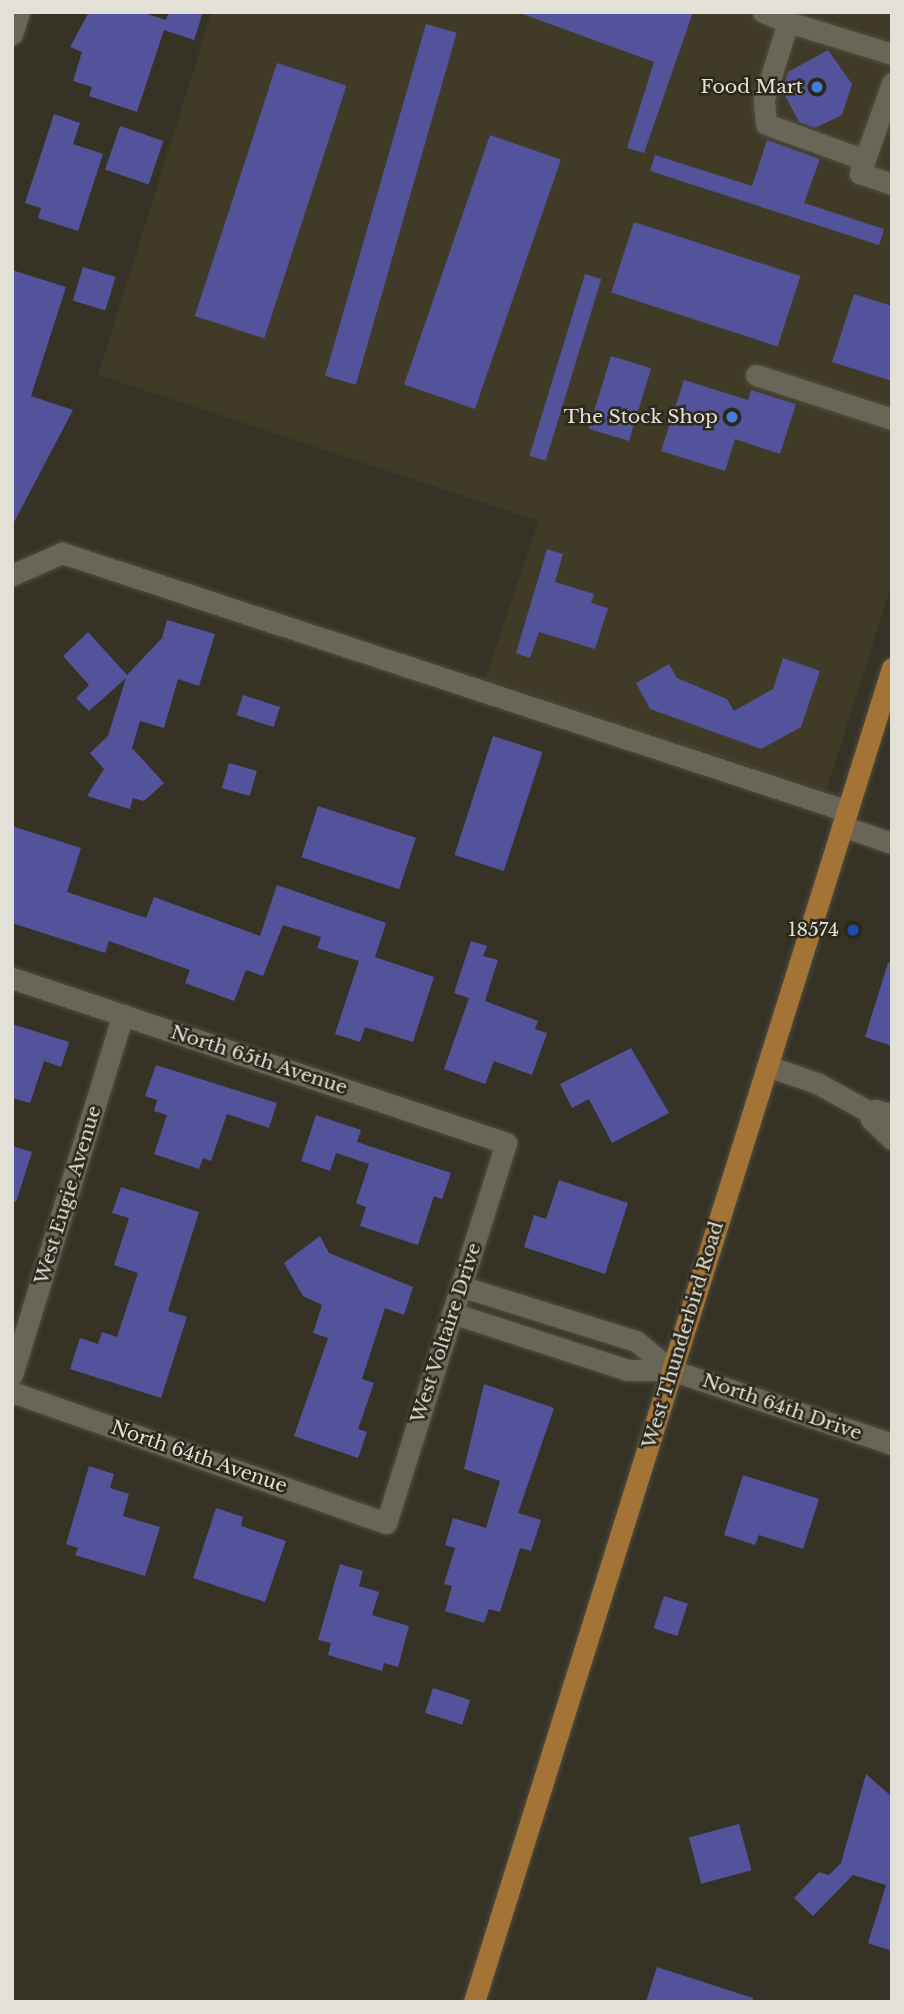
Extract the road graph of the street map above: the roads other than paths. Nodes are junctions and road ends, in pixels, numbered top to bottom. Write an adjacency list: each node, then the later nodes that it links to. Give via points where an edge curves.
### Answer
1 (19, 12): 4 (street)
2 (763, 12): 3 (street)
3 (788, 22): 5 (street); 7 (street, via 764,99 766,124)
4 (12, 34)
5 (892, 54)
6 (892, 83): 7 (street)
7 (865, 160): 8 (street, via 860,173)
8 (892, 184)
9 (756, 375): 10 (street)
10 (892, 419)
11 (12, 575): 13 (street, via 62,553)
12 (892, 668): 13 (main road, West Thunderbird Road)
13 (844, 819): 14 (street); 17 (main road, West Thunderbird Road)
14 (892, 843)
15 (12, 978): 16 (street, North 65th Avenue)
16 (123, 1015): 20 (street, North 65th Avenue); 26 (street, West Eugie Avenue)
17 (767, 1066): 18 (street, via 817,1083); 25 (main road, West Thunderbird Road)
18 (882, 1114): 19 (street, via 875,1128)
19 (892, 1139)
20 (506, 1143): 21 (street, West Voltaire Drive)
21 (460, 1286): 22 (street, West Voltaire Drive); 23 (street, North 64th Drive)
22 (452, 1313): 24 (street, North 64th Drive); 29 (street, West Voltaire Drive)
23 (551, 1315): 24 (street); 25 (street, North 64th Drive, via 636,1340)
24 (542, 1342): 25 (street, North 64th Drive, via 627,1370)
25 (671, 1370): 28 (street, North 64th Drive); 30 (main road, West Thunderbird Road)
26 (12, 1375)
27 (12, 1392): 29 (street, North 64th Avenue)
28 (892, 1444)
29 (386, 1523)
30 (474, 2002)

